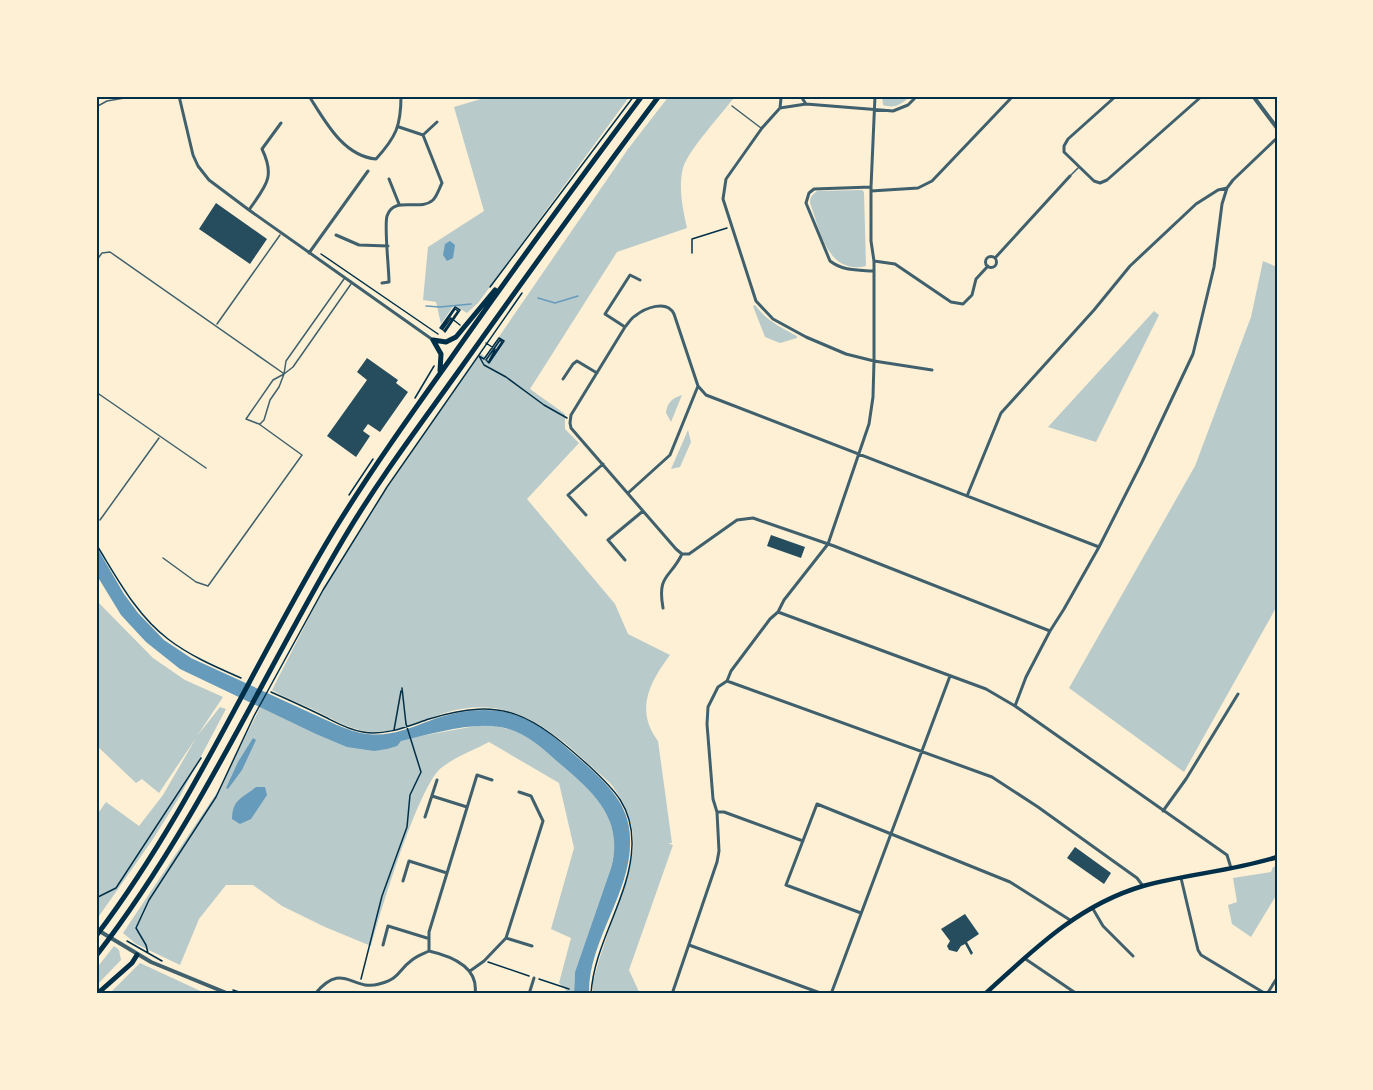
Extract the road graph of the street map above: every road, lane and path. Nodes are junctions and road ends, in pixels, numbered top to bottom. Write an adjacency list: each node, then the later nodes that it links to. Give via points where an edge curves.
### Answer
1 (136, 96): 18 (lane, via 107,100)
2 (180, 96): 35 (street, via 198,166 221,190)
3 (309, 96): 23 (street, via 339,140 363,158 376,159)
4 (401, 96): 23 (street)
5 (633, 96): 53 (path)
6 (642, 96): 40 (highway)
7 (659, 96): 92 (highway, via 539,256 372,494 319,582)
8 (784, 96): 19 (street)
9 (799, 96): 16 (street)
10 (875, 96): 20 (street)
11 (916, 96): 20 (street, via 908,105 893,111)
12 (1013, 96): 33 (street, via 932,181 918,188)
13 (1116, 96): 28 (street, via 1064,146 1064,152)
14 (1202, 96): 28 (street, via 1107,180 1094,181)
15 (1253, 96): 25 (street)
16 (806, 104): 19 (street); 20 (street)
17 (732, 106): 24 (lane)
18 (96, 107)
19 (780, 108): 24 (street)
20 (873, 109): 33 (street)
21 (437, 122): 26 (street)
22 (281, 123): 35 (street, via 262,149 270,174)
23 (399, 127): 26 (street)
24 (762, 128): 36 (street, via 726,179 723,199)
25 (1277, 128)
26 (423, 135): 34 (street, via 442,183 435,199 428,203)
27 (1277, 138): 32 (street)
28 (1079, 167): 30 (lane)
29 (368, 171): 41 (street)
30 (1070, 176): 44 (street)
31 (389, 179): 34 (street)
32 (1227, 188): 77 (street, via 1196,204 1130,266 1001,413); 83 (street, via 1214,267 1192,354)
33 (871, 189): 46 (street); 48 (street, via 814,189 806,203 830,261 838,267)
34 (399, 204): 39 (street, via 388,214)
35 (249, 210): 37 (street)
36 (731, 226): 42 (path, via 692,239); 62 (street, via 756,302 773,319 846,354)
37 (281, 233): 41 (street); 55 (lane)
38 (336, 235): 39 (street, via 359,245)
39 (388, 246): 51 (street, via 389,282)
40 (529, 247): 59 (highway, via 456,337 446,342); 64 (highway)
41 (309, 253): 43 (street)
42 (692, 253)
43 (313, 256): 49 (street); 58 (path, via 322,254 426,328)
44 (995, 258): 47 (street, via 995,265); 47 (street, via 987,259)
45 (96, 261): 55 (lane, via 102,253 110,252)
46 (874, 261): 47 (street, via 895,264 951,302 963,304); 48 (street)
47 (988, 266)
48 (873, 271): 62 (street)
49 (345, 278): 52 (street); 66 (lane, via 286,361)
50 (640, 280): 56 (street, via 630,274 605,314)
51 (382, 283)
52 (352, 284): 59 (street); 66 (lane)
53 (485, 293)
54 (451, 318): 57 (path, via 443,329 455,309 458,311)
55 (217, 325): 66 (lane)
56 (625, 327): 65 (street); 68 (street, via 635,315 658,305 671,308)
57 (444, 332): 57 (path, via 440,328 455,307 460,310)
58 (449, 335)
59 (433, 340): 64 (highway, via 441,354)
60 (495, 349): 61 (path, via 489,361 500,340 486,360 489,363 504,341 499,338 484,360)
61 (478, 355): 70 (path, via 484,365); 92 (path, via 363,524)
62 (874, 361): 63 (street); 73 (street, via 869,424)
63 (932, 370)
64 (440, 373): 124 (highway, via 332,534 172,824)
65 (597, 373): 67 (street, via 577,361); 70 (street)
66 (284, 374): 71 (lane); 71 (lane, via 273,380 246,419)
67 (563, 379)
68 (698, 386): 73 (street, via 714,399); 76 (street, via 670,455)
69 (96, 392): 72 (lane)
70 (570, 418): 74 (street, via 571,428)
71 (259, 424): 85 (lane, via 302,455 214,579 204,586)
72 (159, 437): 75 (lane); 80 (lane)
73 (859, 455): 77 (street); 82 (street)
74 (603, 464): 76 (street); 79 (street, via 568,495)
75 (206, 468)
76 (628, 493): 78 (street)
77 (967, 496): 83 (street)
78 (643, 511): 84 (street); 86 (street, via 608,540)
79 (586, 515)
80 (100, 520)
81 (96, 543): 91 (path, via 136,605 167,639)
82 (828, 544): 84 (street, via 753,518 737,520 689,554); 88 (street); 89 (street)
83 (1099, 547): 89 (street)
84 (682, 554): 87 (street, via 663,580)
85 (163, 558)
86 (626, 560)
87 (663, 608)
88 (778, 612): 90 (street); 93 (street)
89 (1050, 631): 96 (street)
90 (950, 676): 96 (street); 99 (street)
91 (241, 678)
92 (269, 681): 97 (highway); 97 (path)
93 (727, 681): 99 (street); 109 (street, via 718,687 706,716)
94 (271, 692): 98 (path, via 349,728 363,732)
95 (1238, 694): 108 (street)
96 (1016, 705): 108 (street)
97 (251, 715): 132 (path, via 216,797 138,922 136,928); 133 (highway, via 182,830)
98 (394, 731): 142 (path, via 402,688 406,724 421,772 410,795 407,827 382,896); 150 (path, via 459,711 487,708 524,716 545,728 617,794 630,824 632,850 596,961)
99 (921, 753): 111 (street); 118 (street, via 992,777)
100 (201, 758): 119 (path, via 116,888)
101 (1277, 771): 102 (street)
102 (1277, 779)
103 (437, 780): 106 (street)
104 (492, 780): 107 (street, via 477,775)
105 (519, 792): 126 (street, via 531,796 543,821)
106 (432, 796): 107 (street); 110 (street)
107 (467, 807): 115 (street)
108 (1163, 811): 114 (street, via 1227,855)
109 (717, 812): 112 (street); 129 (street, via 717,862)
110 (425, 817)
111 (891, 833): 112 (street, via 817,804); 121 (street); 122 (street, via 1010,882)
112 (803, 841): 121 (street, via 786,885)
113 (1277, 857): 114 (main road)
114 (1231, 867): 116 (main road)
115 (447, 873): 117 (street, via 409,861); 125 (street)
116 (1181, 878): 118 (main road); 156 (street, via 1201,955)
117 (403, 882)
118 (1143, 886): 120 (main road)
119 (96, 898)
120 (1092, 907): 122 (main road); 135 (street, via 1103,926)
121 (861, 913): 153 (street)
122 (1070, 920): 136 (main road)
123 (96, 929): 134 (street)
124 (96, 936)
125 (427, 938): 128 (street, via 388,926); 131 (street)
126 (506, 938): 130 (street); 138 (street)
127 (122, 939): 132 (path)
128 (383, 945)
129 (689, 945): 151 (street); 152 (street)
130 (532, 946)
131 (429, 951): 139 (street, via 464,964); 142 (street, via 411,960 396,978 376,985)
132 (148, 953): 137 (path)
133 (97, 954)
134 (137, 955): 144 (street); 145 (highway)
135 (1133, 956)
136 (1024, 958): 154 (main road); 155 (street)
137 (159, 959)
138 (484, 961): 139 (street); 140 (path)
139 (471, 971): 148 (street)
140 (534, 978): 143 (path); 149 (street)
141 (1277, 978): 156 (street)
142 (360, 983): 147 (street, via 340,977 325,982)
143 (569, 989)
144 (231, 992): 146 (path)
145 (97, 994)
146 (245, 994)
147 (315, 994)
148 (475, 994)
149 (529, 994)
150 (591, 994)
151 (672, 994)
152 (823, 994)
153 (831, 994)
154 (986, 994)
155 (1077, 994)
156 (1267, 994)

